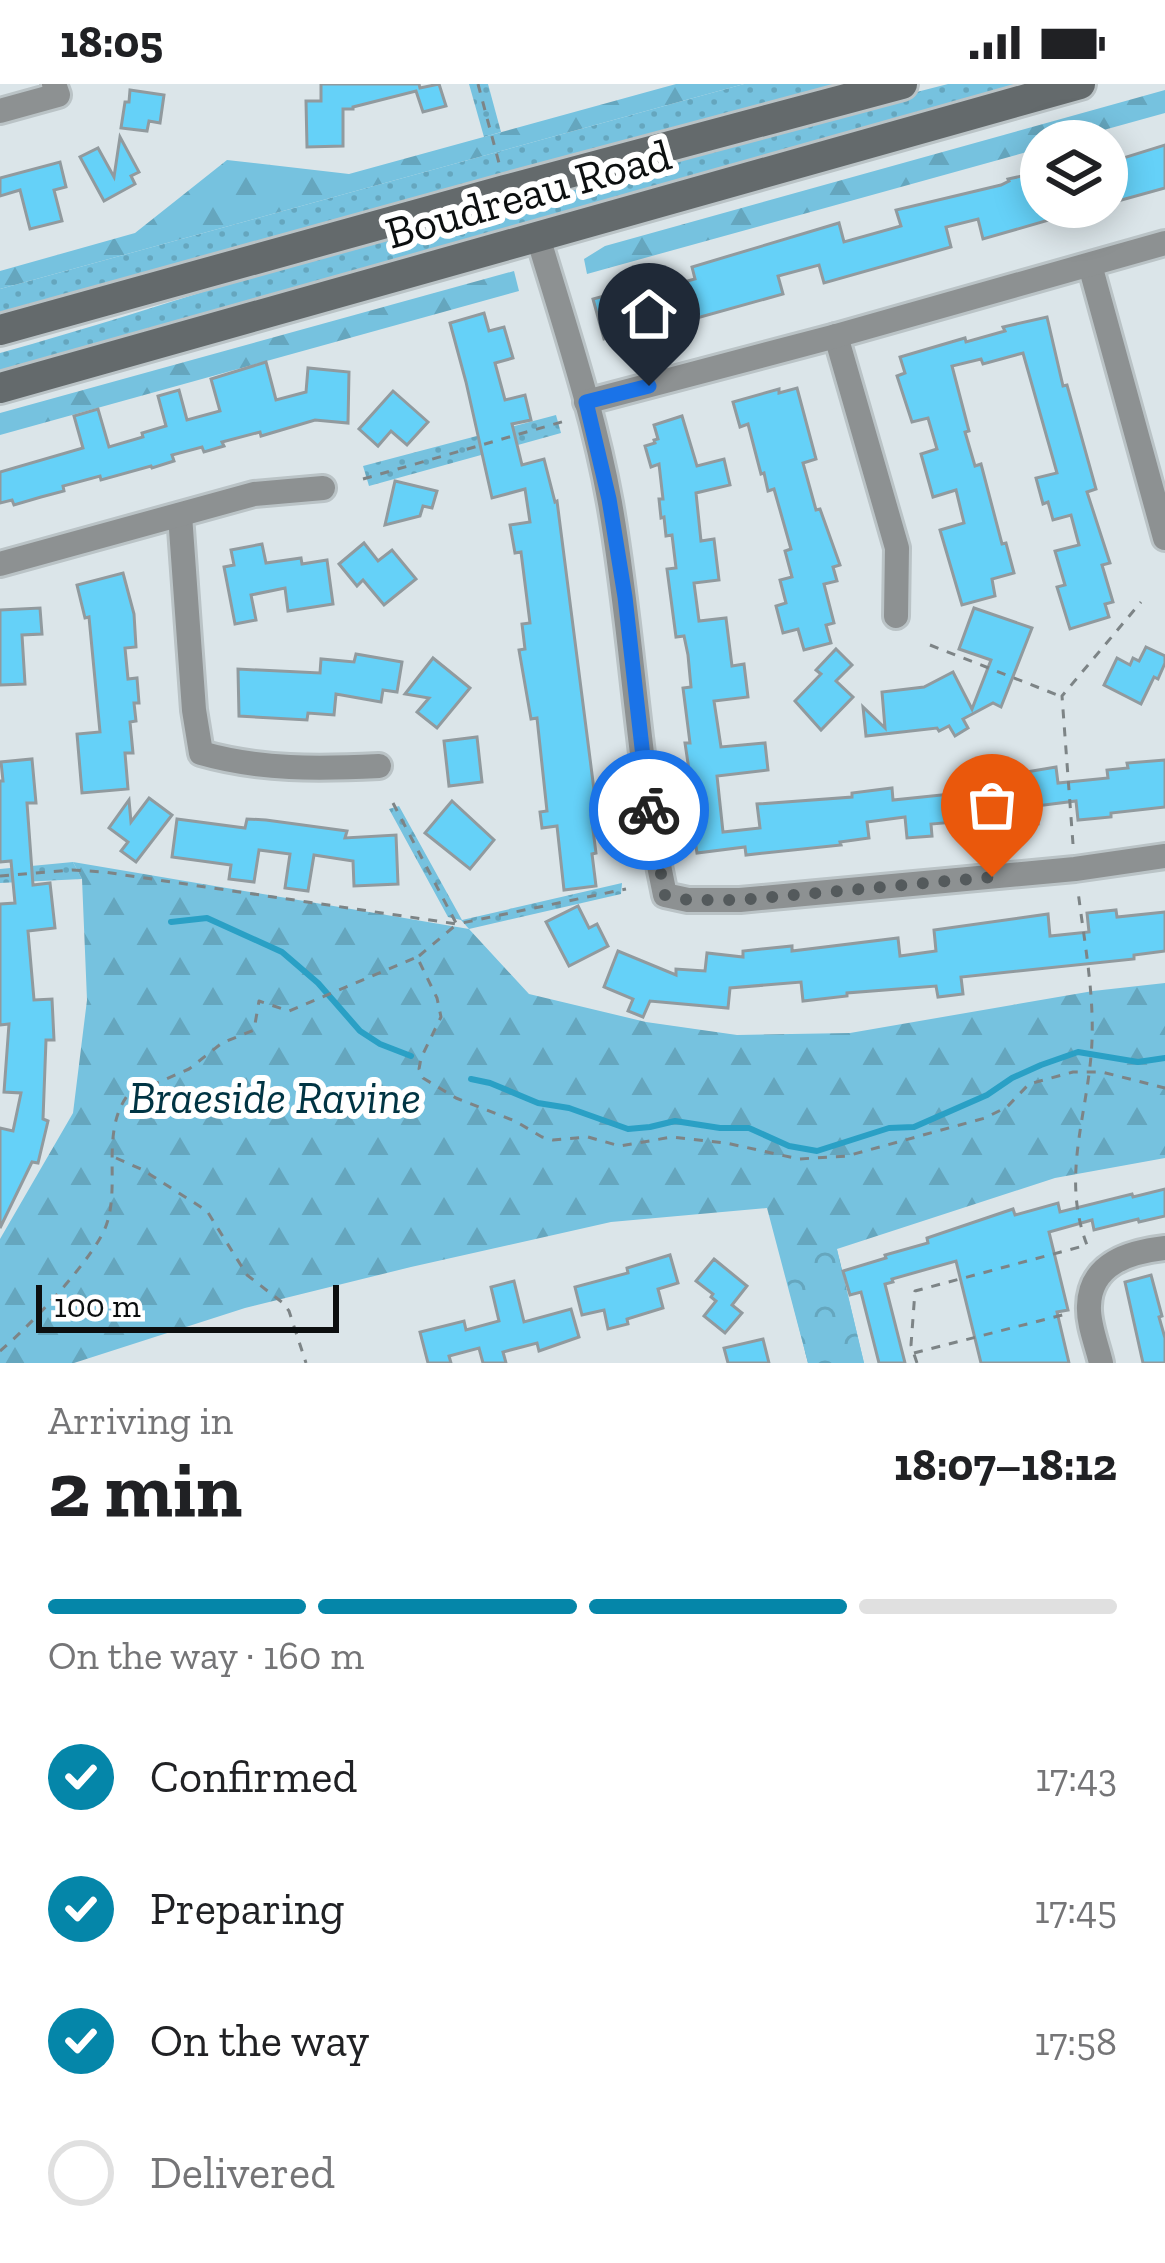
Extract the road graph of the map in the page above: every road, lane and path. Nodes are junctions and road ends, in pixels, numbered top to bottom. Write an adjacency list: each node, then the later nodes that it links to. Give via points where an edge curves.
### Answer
1 (54, 84): 5 (street, via 58,95)
2 (478, 84): 6 (path)
3 (902, 84): 10 (main road, Boudreau Road)
4 (1080, 84): 7 (main road, Boudreau Road)
5 (0, 111)
6 (500, 164)
7 (538, 237): 12 (main road, Boudreau Road); 13 (street)
8 (1165, 243): 9 (street)
9 (1090, 266): 11 (street); 18 (street)
10 (0, 330)
11 (836, 336): 13 (street); 21 (street, via 897,548)
12 (0, 388)
13 (586, 402): 27 (street, via 625,597 665,895 740,900)
14 (565, 421): 15 (path)
15 (363, 479)
16 (323, 488): 17 (street, via 254,494)
17 (180, 515): 19 (street); 24 (street, via 201,753 310,769)
18 (1165, 538)
19 (0, 564)
20 (1141, 602): 23 (path)
21 (896, 616)
22 (930, 645): 23 (path)
23 (1062, 696): 26 (path)
24 (379, 766)
25 (393, 803): 31 (path)
26 (1073, 844)
27 (1165, 856)
28 (0, 876): 31 (path, via 104,872)
29 (626, 889): 31 (path)
30 (1078, 889): 33 (path)
31 (457, 924): 32 (path)
32 (417, 957): 33 (path, via 442,1017 421,1058 423,1078 554,1140 620,1146 672,1137 799,1159 847,1156 985,1118 1029,1084); 35 (path, via 290,1011 259,1001 254,1030 127,1096)
33 (1089, 1068): 34 (path); 39 (path, via 1073,1177 1087,1245 914,1291)
34 (1165, 1088)
35 (112, 1157): 38 (path, via 110,1208 96,1245); 40 (path, via 207,1211 247,1275 289,1311)
36 (1165, 1248): 37 (street, via 1117,1259 1100,1275)
37 (1089, 1307): 39 (path); 42 (street)
38 (0, 1351)
39 (914, 1353): 41 (path)
40 (306, 1363)
41 (917, 1363)
42 (1102, 1363)

